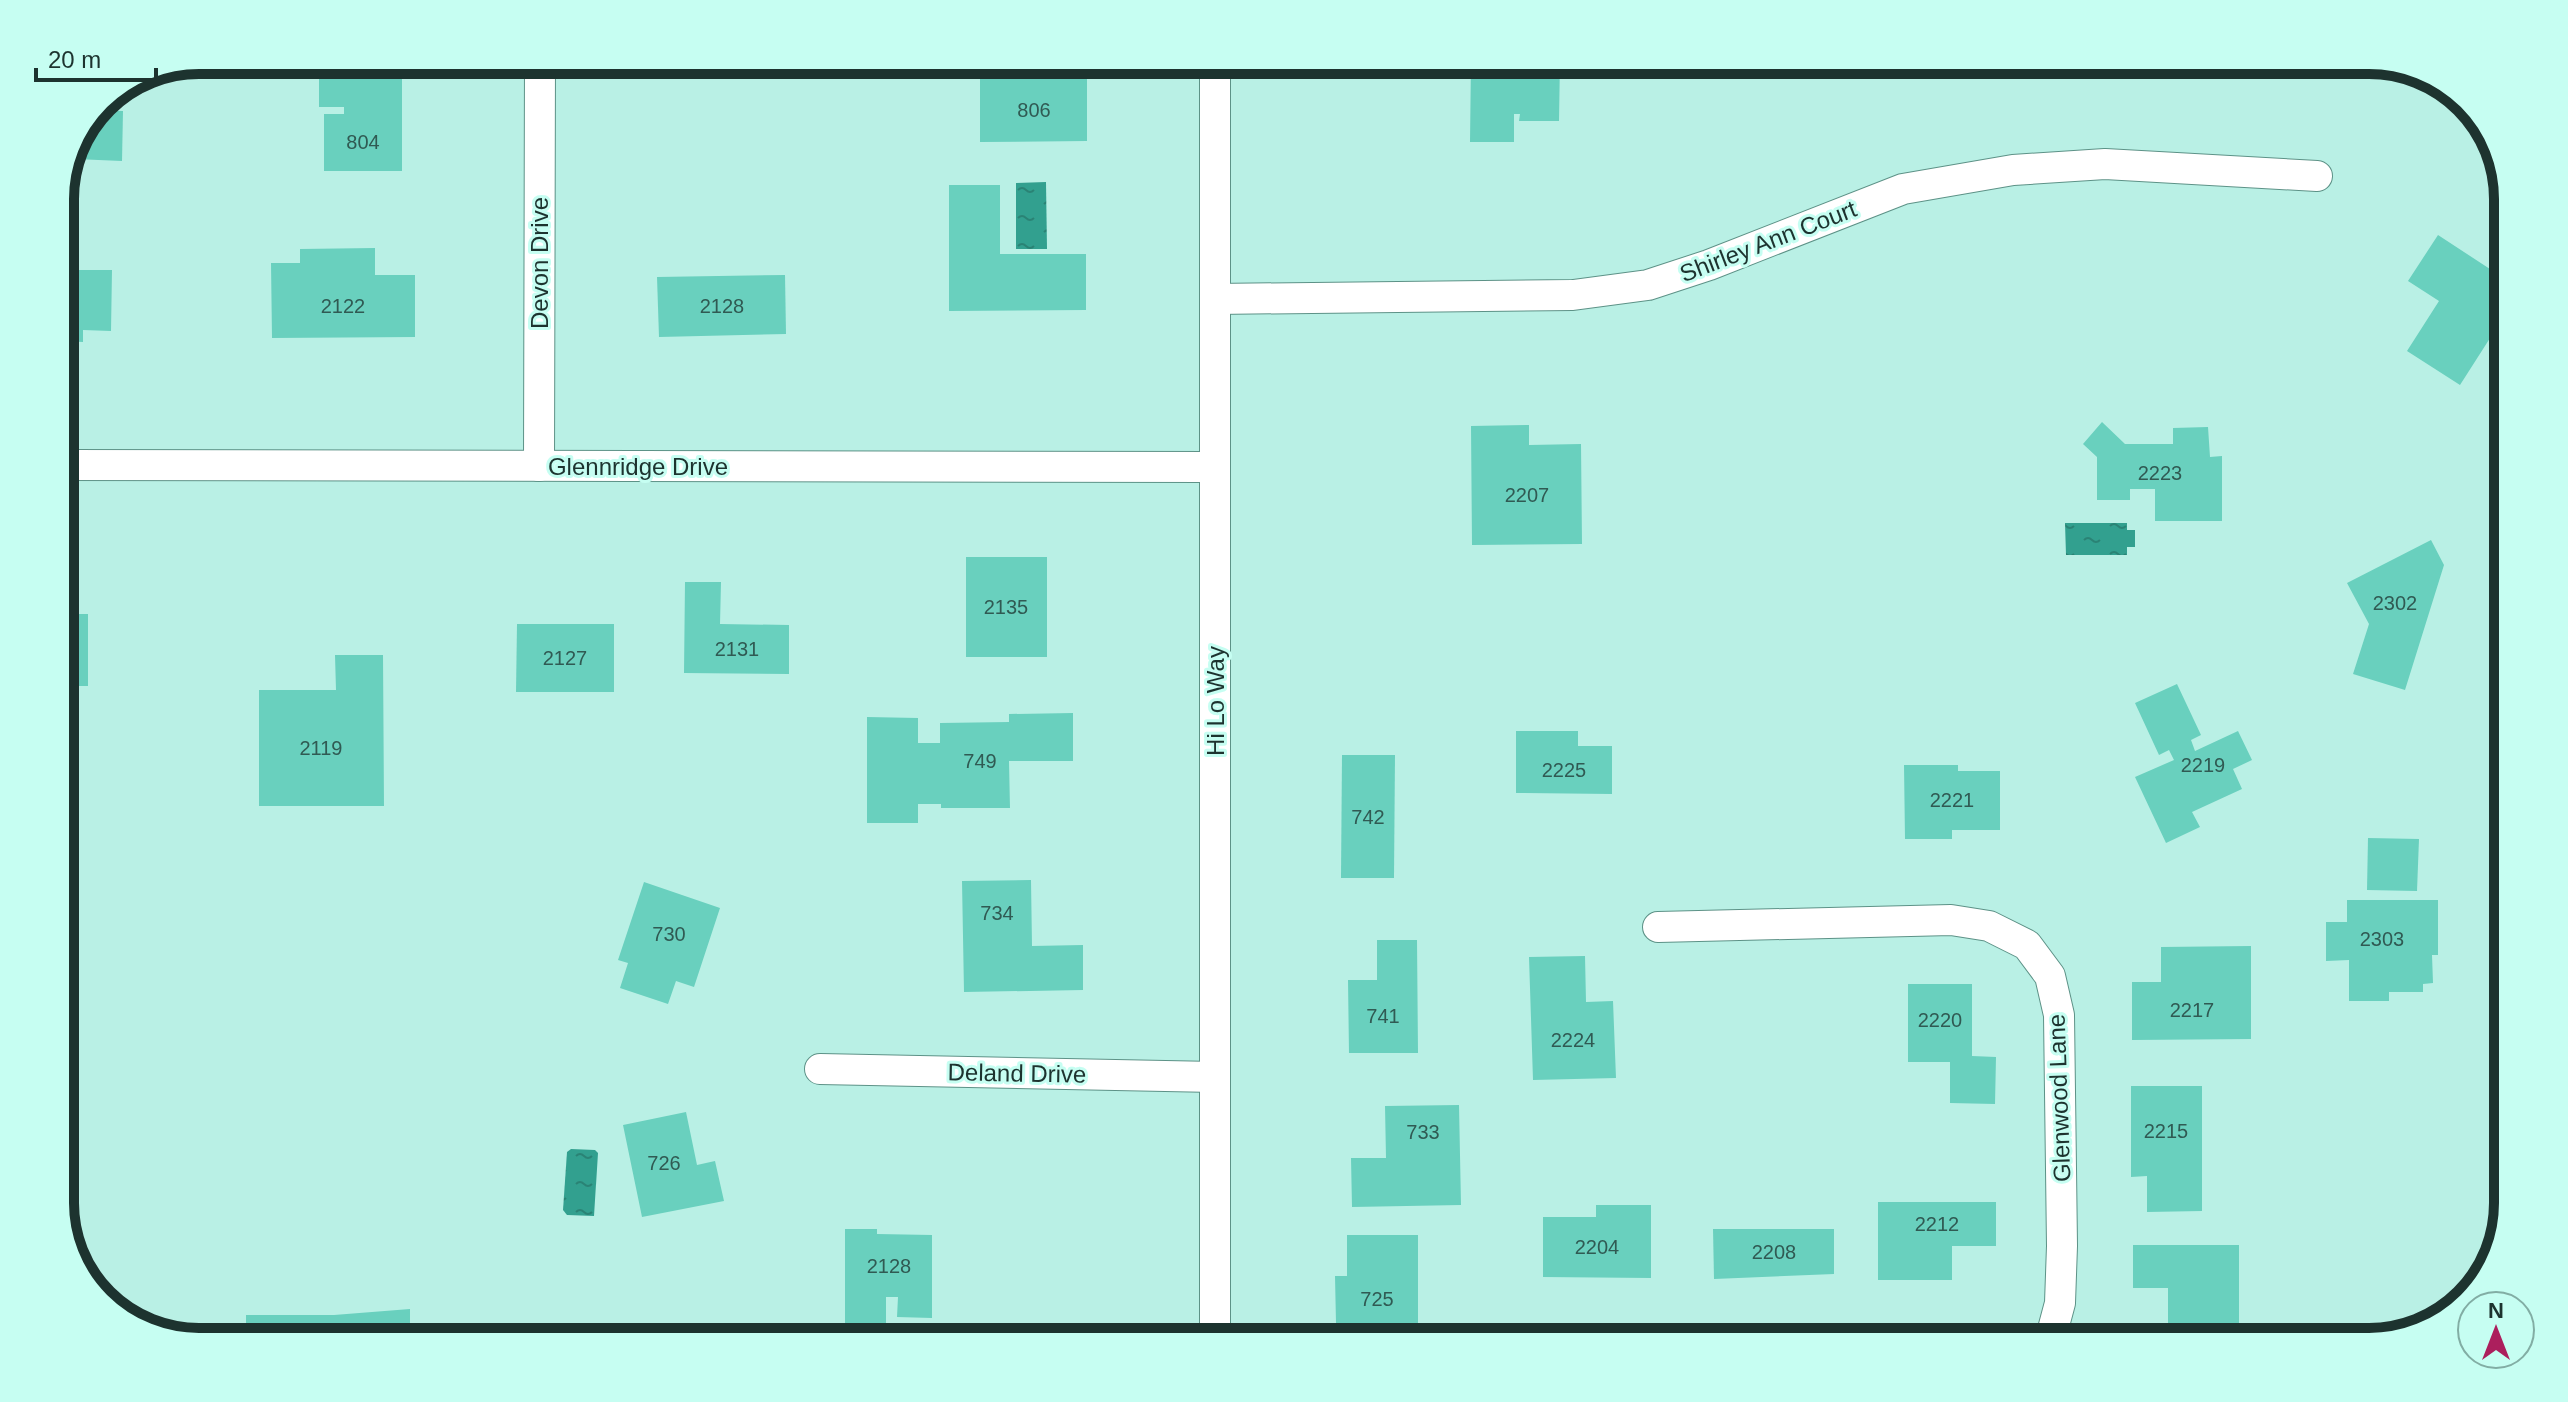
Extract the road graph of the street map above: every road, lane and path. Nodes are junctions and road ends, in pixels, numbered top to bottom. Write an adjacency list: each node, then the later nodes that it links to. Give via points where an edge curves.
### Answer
1 (540, 74): 6 (street, Devon Drive)
2 (1215, 74): 4 (street, Hi Lo Way)
3 (2317, 176): 4 (street, Shirley Ann Court, via 2105,164 2013,170 1903,189 1648,285 1573,295)
4 (1215, 299): 7 (street, Hi Lo Way)
5 (74, 465): 6 (street, Glennridge Drive)
6 (539, 466): 7 (street, Glennridge Drive)
7 (1215, 467): 10 (street, Hi Lo Way)
8 (1658, 927): 12 (street, Glenwood Lane, via 1951,920 1989,926 2027,945 2050,976 2059,1015 2062,1260)
9 (820, 1069): 10 (street, Deland Drive)
10 (1215, 1077): 11 (street, Hi Lo Way)
11 (1215, 1328)
12 (2053, 1328)

